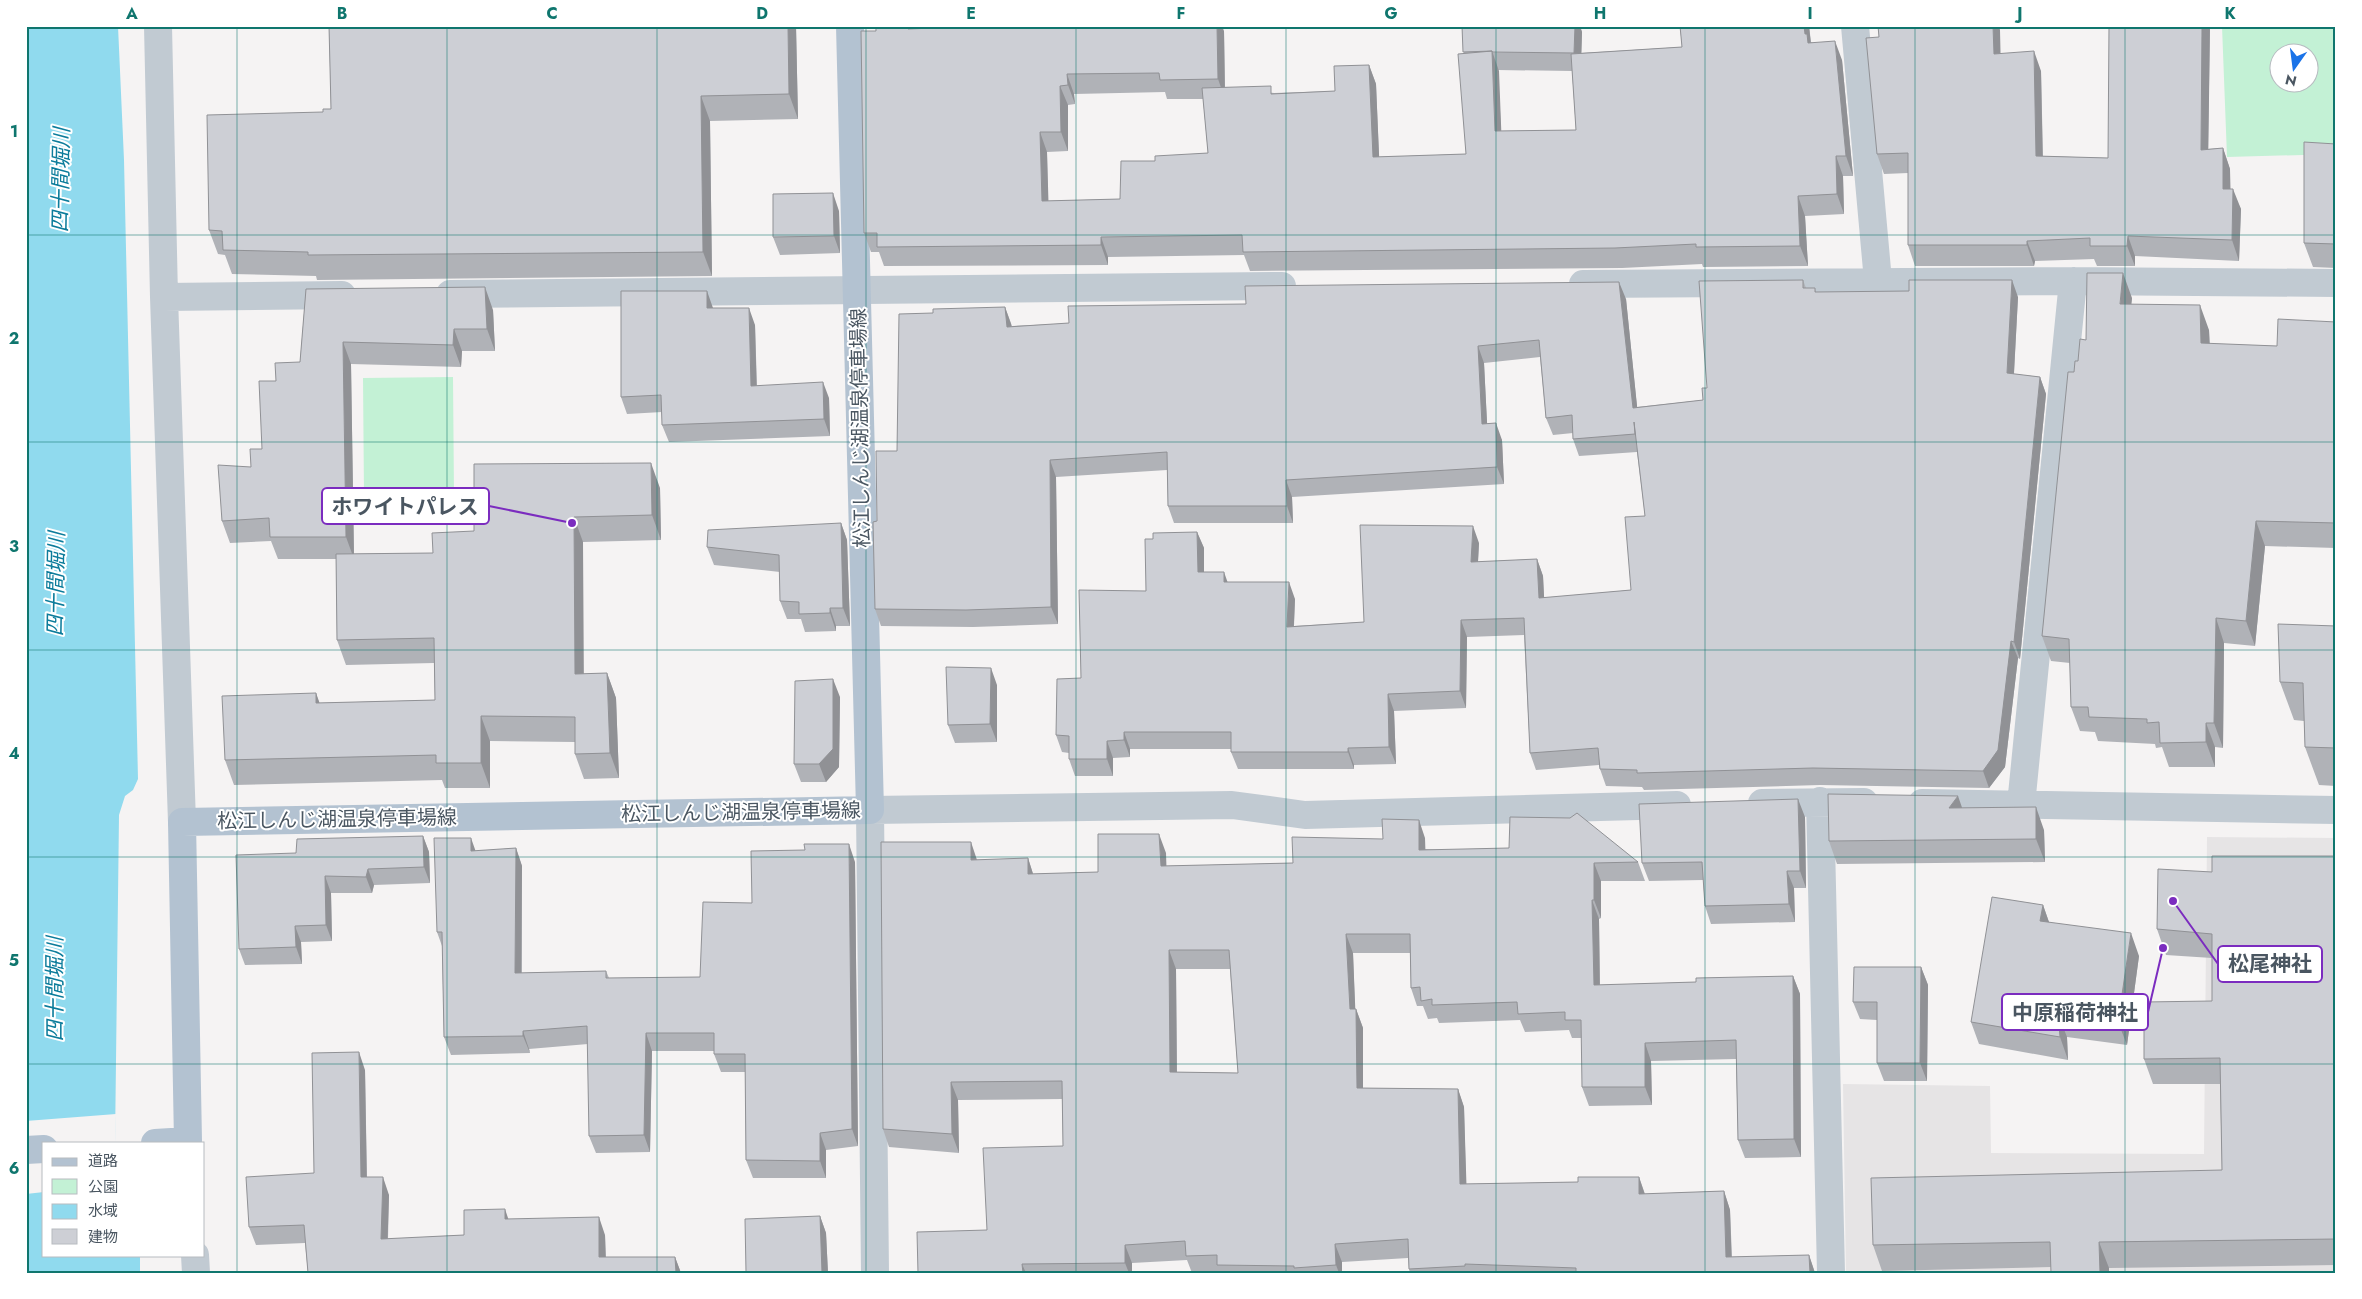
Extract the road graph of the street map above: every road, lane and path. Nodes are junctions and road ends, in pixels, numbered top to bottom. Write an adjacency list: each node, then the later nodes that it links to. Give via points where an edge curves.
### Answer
1 (158, 26): 12 (street)
2 (850, 26): 9 (main road, 松江しんじ湖温泉停車場線)
3 (1855, 26): 4 (street)
4 (1878, 281): 5 (street); 7 (street)
5 (2073, 281): 6 (street); 16 (street)
6 (2336, 283)
7 (1560, 284)
8 (1303, 286): 9 (street)
9 (856, 290): 10 (street); 17 (main road, 松江しんじ湖温泉停車場線)
10 (421, 294)
11 (372, 295): 12 (street)
12 (164, 297): 19 (street)
13 (1820, 802): 14 (street); 16 (street); 26 (street)
14 (1741, 804)
15 (1702, 805): 17 (street, via 1305,815 1232,805)
16 (2021, 805): 18 (street)
17 (870, 810): 19 (main road, 松江しんじ湖温泉停車場線); 25 (street)
18 (2336, 810)
19 (182, 822): 20 (main road)
20 (188, 1142)
21 (42, 1149): 22 (main road)
22 (26, 1150)
23 (195, 1256): 24 (street)
24 (196, 1273)
25 (875, 1273)
26 (1830, 1273)

